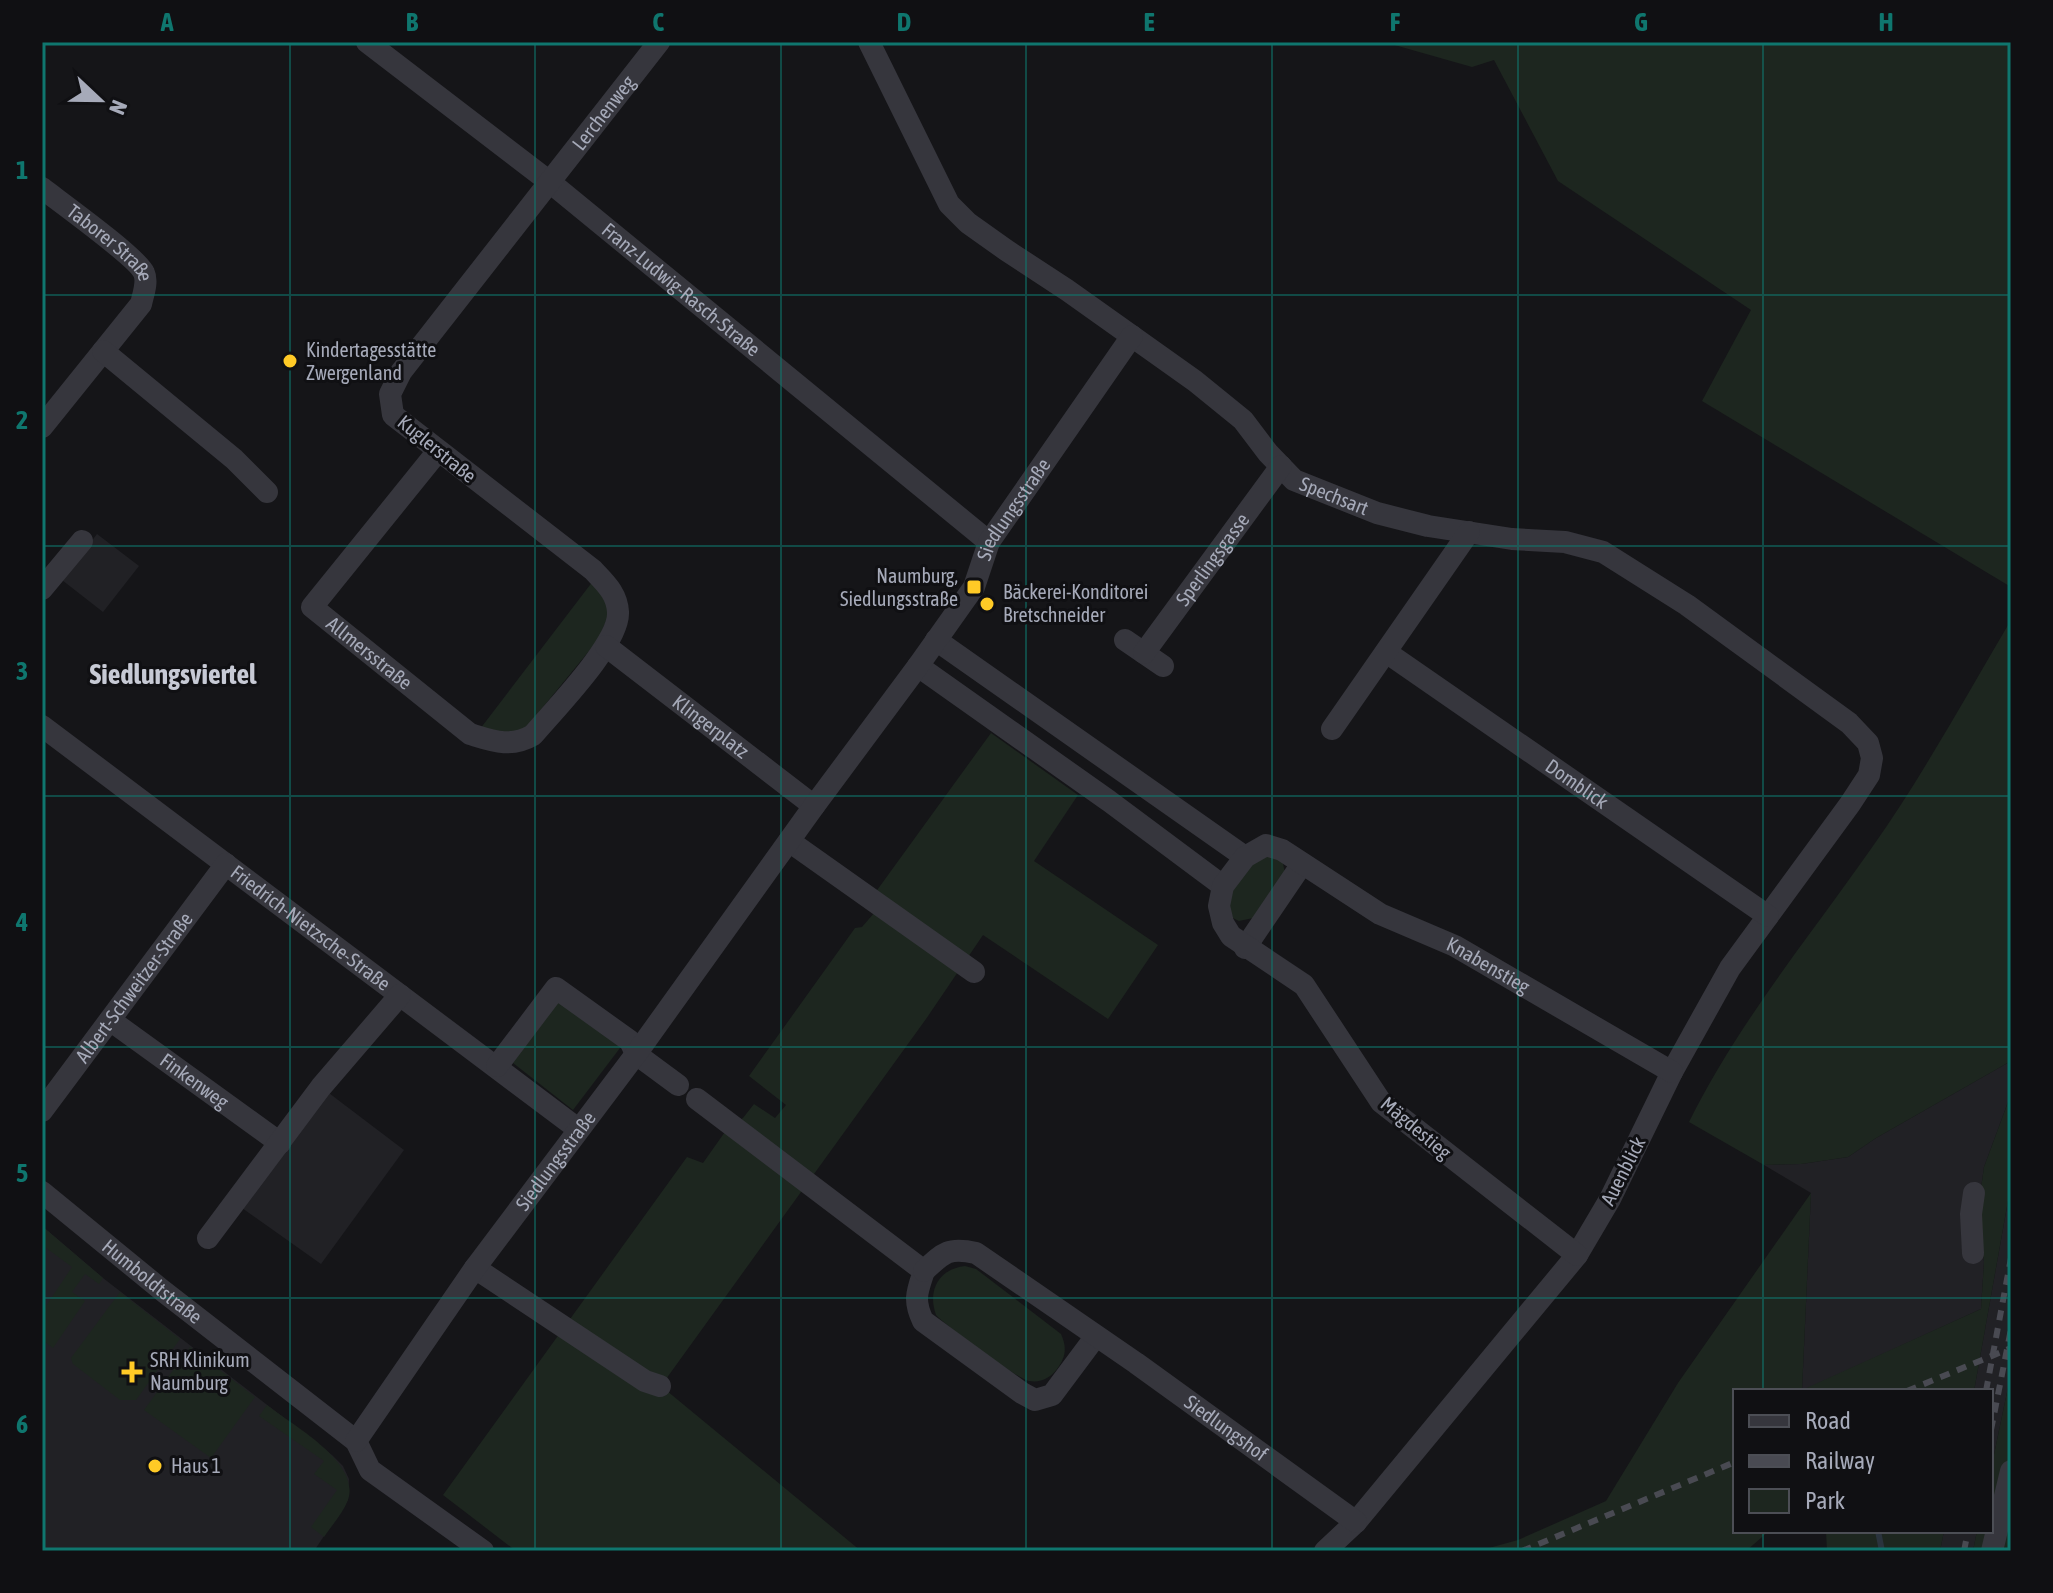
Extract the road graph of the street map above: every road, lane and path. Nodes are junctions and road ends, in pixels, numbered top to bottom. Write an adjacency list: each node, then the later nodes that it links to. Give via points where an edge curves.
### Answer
1 (367, 42): 4 (street, Franz-Ludwig-Rasch-Straße)
2 (659, 42): 4 (street, Lerchenweg)
3 (869, 42): 6 (street, Spechsart, via 949,204 968,223)
4 (551, 183): 9 (street, Kuglerstraße, via 401,372 390,394 393,415); 14 (street, Franz-Ludwig-Rasch-Straße)
5 (42, 188): 7 (street, Taborer Straße, via 144,272 141,304)
6 (1132, 336): 10 (street, Spechsart, via 1243,420); 14 (street, Siedlungsstraße)
7 (103, 351): 8 (street); 11 (street)
8 (42, 427)
9 (438, 451): 18 (street, Kuglerstraße, via 593,570 613,592 616,628); 18 (street, Allmersstraße, via 312,607 470,734 496,743 519,744 533,735)
10 (1281, 466): 12 (street, Spechsart, via 1294,480 1377,513); 20 (street, Sperlingsgasse)
11 (267, 492)
12 (1469, 532): 19 (street); 25 (street, Spechsart, via 1565,542 1603,552 1687,605 1849,723 1868,743)
13 (82, 541): 15 (street)
14 (989, 542): 16 (street, Siedlungsstraße, via 974,587)
15 (42, 589)
16 (936, 640): 21 (street, Siedlungsstraße); 28 (street)
17 (1125, 640): 20 (street)
18 (606, 646): 26 (street, Klingerplatz)
19 (1386, 652): 24 (street); 32 (street, Domblick)
20 (1144, 653): 22 (street)
21 (918, 666): 26 (street, Siedlungsstraße); 31 (street)
22 (1163, 666)
23 (42, 726): 29 (street, Friedrich-Nietzsche-Straße)
24 (1332, 729)
25 (1872, 758): 32 (street, Auenblick, via 1869,775 1850,804)
26 (814, 806): 27 (street, Siedlungsstraße)
27 (789, 841): 34 (street); 37 (street, Siedlungsstraße)
28 (1245, 857): 30 (street, via 1266,845); 31 (street)
29 (226, 864): 35 (street, Friedrich-Nietzsche-Straße); 36 (street, Albert-Schweitzer-Straße)
30 (1302, 864): 33 (street); 39 (street, Knabenstieg, via 1380,914 1455,946)
31 (1223, 886): 33 (street, Mägdestieg, via 1223,923)
32 (1768, 916): 39 (street, Auenblick, via 1730,968)
33 (1245, 948): 49 (street, Mägdestieg, via 1304,985 1381,1102)
34 (974, 972)
35 (400, 995): 38 (street, Friedrich-Nietzsche-Straße); 44 (street)
36 (110, 1020): 42 (street, Albert-Schweitzer-Straße); 44 (street, Finkenweg)
37 (636, 1054): 38 (street, via 630,1041 556,988); 40 (street); 43 (street, Siedlungsstraße)
38 (497, 1066): 43 (street, Friedrich-Nietzsche-Straße)
39 (1672, 1072): 49 (street, Auenblick)
40 (678, 1085)
41 (697, 1099): 51 (street)
42 (42, 1111)
43 (578, 1129): 50 (street, Siedlungsstraße)
44 (280, 1143): 47 (street)
45 (42, 1192): 54 (street, Humboldtstraße)
46 (1974, 1193): 48 (street)
47 (208, 1238)
48 (1973, 1253)
49 (1577, 1255): 56 (street, Auenblick)
50 (475, 1268): 53 (street); 54 (street, Siedlungsstraße)
51 (924, 1271): 52 (street, Siedlungshof, via 944,1253 976,1253); 52 (street, via 916,1307 923,1321 1035,1400 1052,1395)
52 (1096, 1336): 56 (street, Siedlungshof)
53 (660, 1386)
54 (356, 1441): 57 (street, Humboldtstraße, via 370,1470)
55 (2011, 1471): 59 (street)
56 (1356, 1522): 58 (street, Auenblick)
57 (483, 1551)
58 (1325, 1551)
59 (1992, 1551)

